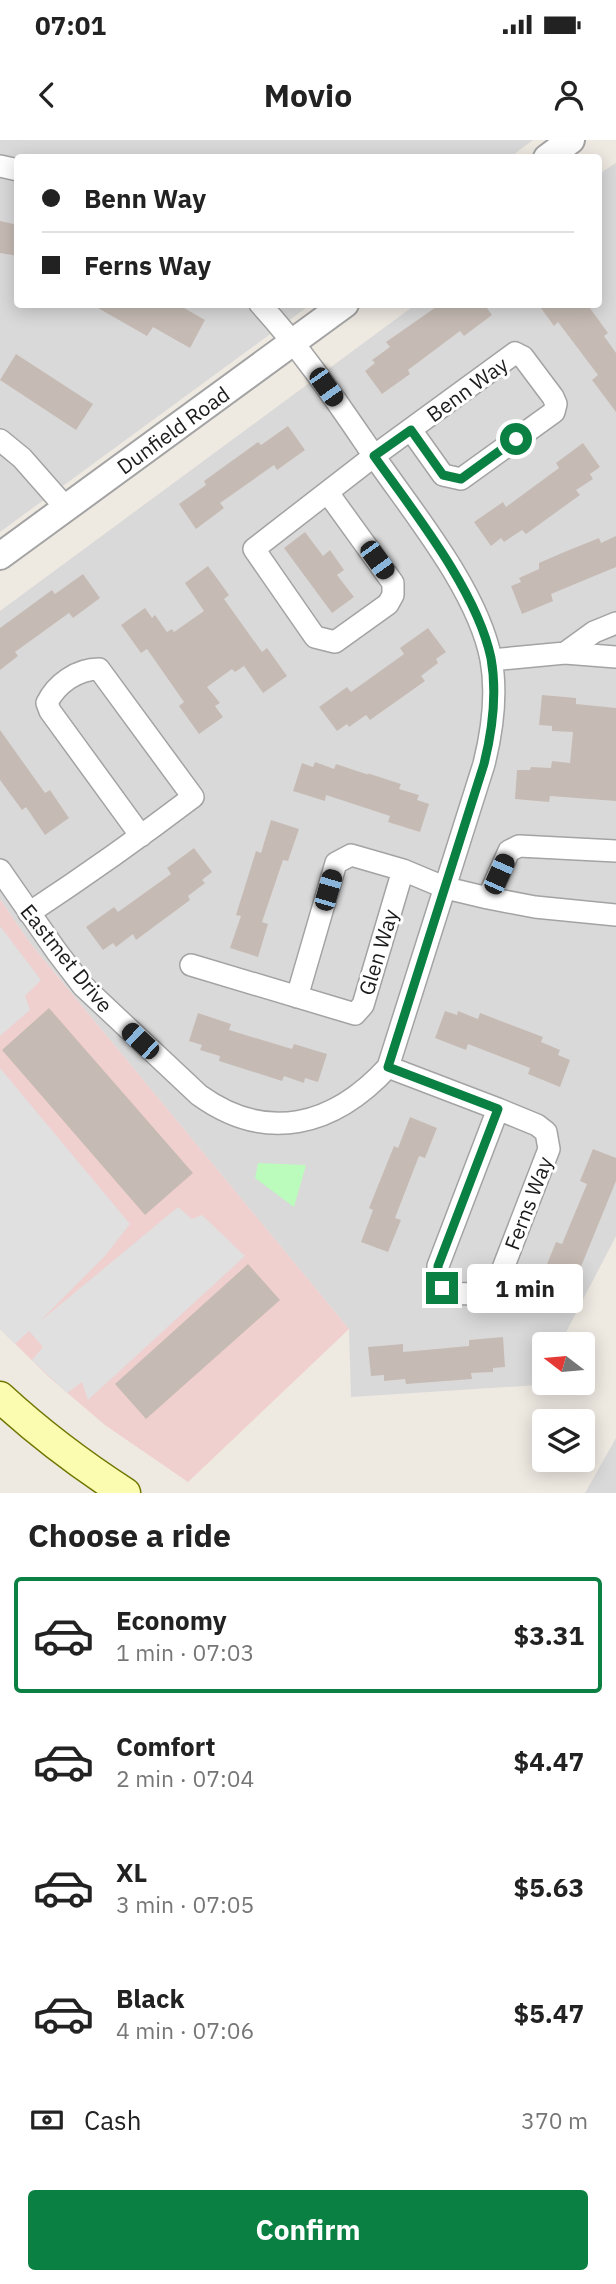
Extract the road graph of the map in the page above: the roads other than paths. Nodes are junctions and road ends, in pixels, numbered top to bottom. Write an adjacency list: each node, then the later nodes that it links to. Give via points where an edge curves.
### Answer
1 (571, 140): 2 (street)
2 (552, 154)
3 (264, 308): 5 (street, Eastmet Drive)
4 (340, 308): 5 (street, Dunfield Road)
5 (294, 342): 8 (street, Eastmet Drive); 10 (street, Dunfield Road)
6 (411, 430): 6 (street, Benn Way, via 443,475 461,479 554,412 556,404 523,357 515,353); 8 (street, Benn Way)
7 (0, 440): 10 (street)
8 (374, 456): 9 (street, Benn Way); 15 (street, Eastmet Drive, via 454,572 479,621)
9 (328, 493): 9 (street, Benn Way, via 254,549 315,637 335,642 388,604 393,583)
10 (66, 508): 11 (street, Dunfield Road)
11 (0, 556)
12 (616, 623): 13 (street)
13 (565, 653): 14 (street); 15 (street)
14 (616, 657)
15 (491, 660): 20 (street, Eastmet Drive, via 488,746)
16 (141, 836): 16 (street, via 193,797 99,669 79,672 51,695 50,711); 22 (street)
17 (616, 851): 21 (street, via 519,846 509,851)
18 (0, 870): 22 (street, Eastmet Drive)
19 (403, 870): 20 (street); 25 (street, via 351,855 336,863); 25 (street, Glen Way, via 363,1004 355,1014)
20 (446, 888): 21 (street); 26 (street, Eastmet Drive)
21 (488, 898): 23 (street, via 535,908)
22 (29, 913): 26 (street, Eastmet Drive, via 101,1005 199,1096 233,1116 273,1124 316,1116 349,1102)
23 (616, 915)
24 (191, 965): 25 (street, Glen Way)
25 (297, 997)
26 (388, 1067): 27 (street, Ferns Way)
27 (498, 1109): 27 (street, Ferns Way, via 438,1266 442,1288 452,1293 495,1289 549,1149 546,1132)
28 (0, 1397): 29 (main road, via 68,1455)
29 (125, 1493)

